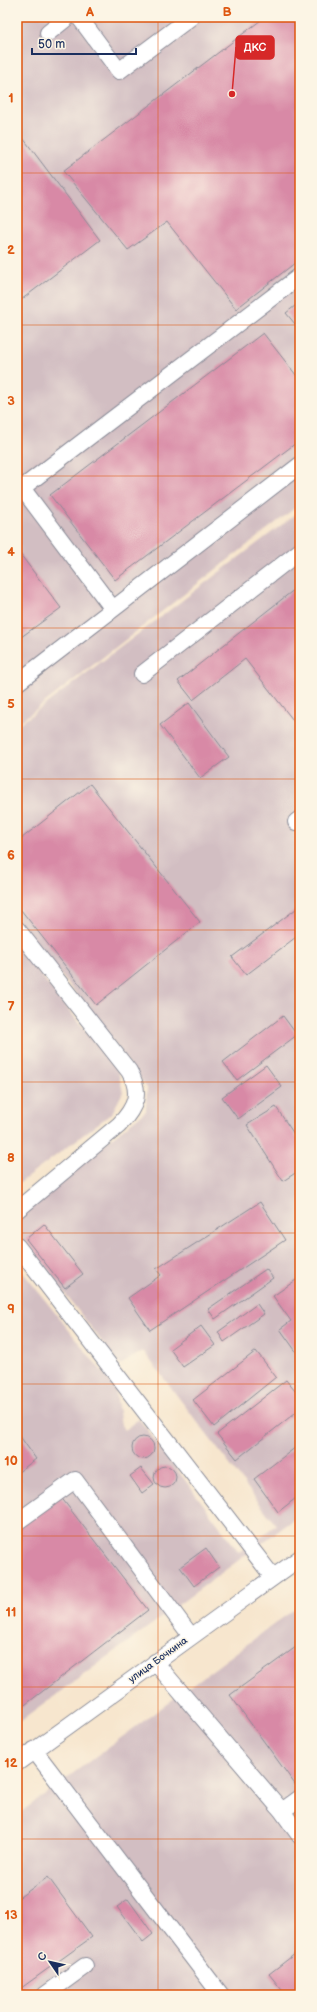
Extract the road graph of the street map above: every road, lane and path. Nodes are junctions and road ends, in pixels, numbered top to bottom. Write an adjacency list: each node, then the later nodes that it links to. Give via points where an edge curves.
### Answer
1 (68, 17): 4 (street)
2 (79, 17): 3 (street, via 119,71)
3 (191, 17)
4 (48, 33)
5 (300, 276): 7 (street)
6 (300, 465): 9 (street)
7 (19, 489): 9 (street)
8 (300, 552): 10 (street)
9 (113, 609): 11 (street)
10 (142, 674)
11 (17, 684)
12 (17, 930): 13 (street, via 129,1070 136,1083 132,1108 119,1126)
13 (17, 1210)
14 (17, 1246): 17 (street)
15 (17, 1522): 18 (street, via 75,1480)
16 (300, 1558): 17 (street, улица Бочкина)
17 (273, 1577): 18 (street, улица Бочкина)
18 (191, 1636): 19 (street, улица Бочкина)
19 (155, 1662): 20 (street, улица Бочкина); 23 (street)
20 (34, 1750): 21 (street, улица Бочкина); 27 (street)
21 (17, 1763)
22 (300, 1798): 23 (street)
23 (282, 1811): 24 (street)
24 (300, 1836)
25 (85, 1966): 26 (street)
26 (45, 1995)
27 (221, 1995)

